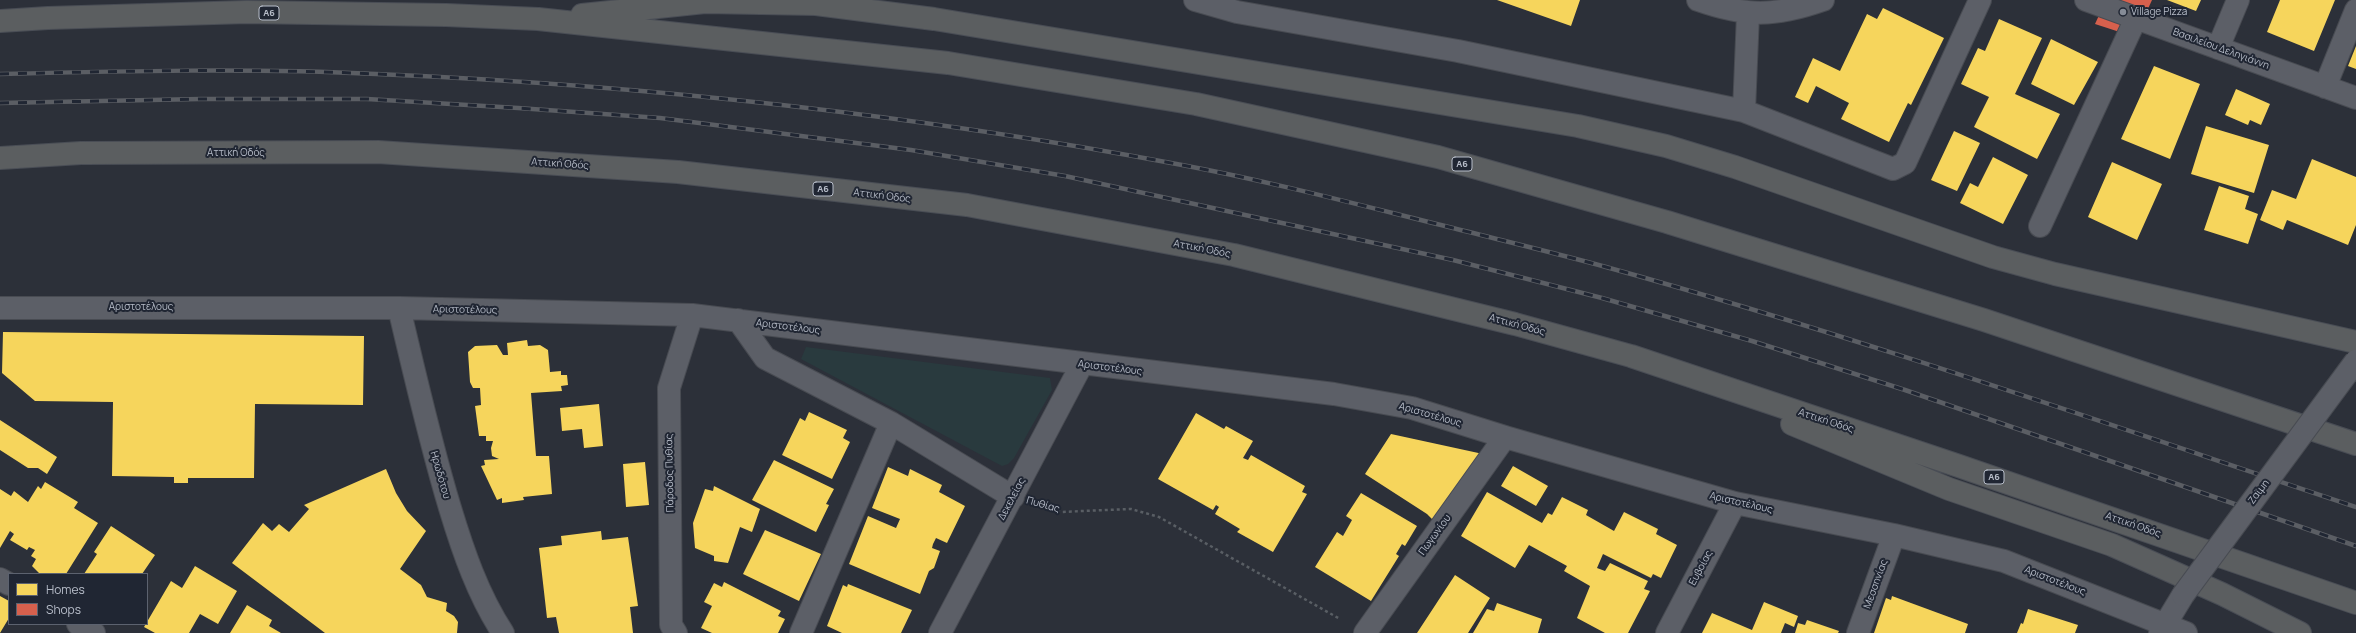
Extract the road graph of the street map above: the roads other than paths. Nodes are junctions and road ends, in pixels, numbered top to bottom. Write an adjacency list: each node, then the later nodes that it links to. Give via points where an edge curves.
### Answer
1 (1195, 0): 15 (street, via 1237,12 1458,51)
2 (1698, 0): 8 (street)
3 (1823, 0): 8 (street, via 1782,11)
4 (1980, 0): 15 (street, via 1905,163 1893,169)
5 (2086, 0): 9 (street, Βασιλείου Δεληγιάννη)
6 (2238, 0): 12 (street)
7 (2356, 10): 13 (street)
8 (1748, 14): 15 (street)
9 (2136, 18): 12 (street, Βασιλείου Δεληγιάννη); 17 (street)
10 (538, 20): 11 (highway, Α6, via 446,15 248,12); 22 (highway, via 705,2 816,4 934,19 1578,126 1666,146 1727,164 2009,261 2055,274); 28 (highway, Α6, via 948,63 1196,104 1438,157 1667,222 1977,318)
11 (0, 21)
12 (2218, 48): 13 (street, Βασιλείου Δεληγιάννη)
13 (2325, 87): 14 (street, Βασιλείου Δεληγιάννη)
14 (2356, 98)
15 (1744, 111)
16 (0, 158): 23 (highway, Αττική Οδός / Α6, via 81,153 378,152 678,172 967,205 1234,255 1515,324)
17 (2040, 226)
18 (0, 308): 19 (street, Αριστοτέλους)
19 (399, 308): 20 (street, Αριστοτέλους); 37 (street, Ηρωδότου, via 437,466 457,530 488,609)
20 (692, 315): 21 (street, Αριστοτέλους); 38 (street, Πάροδος Πυθίας, via 669,388 671,625)
21 (738, 320): 25 (street, Αριστοτέλους); 26 (street, Πυθίας, via 765,358)
22 (2356, 342)
23 (1631, 356): 32 (highway, Αττική Οδός / Α6, via 1967,468); 44 (highway, via 1949,489 2112,545 2222,594)
24 (2356, 361): 34 (street, Ζαϊμη, bridge, via 2183,595)
25 (1082, 364): 27 (street, Αριστοτέλους, via 1334,394 1412,408); 29 (street, Δεκελείας)
26 (891, 423): 29 (street, Πυθίας); 39 (street)
27 (1505, 437): 30 (street, Αριστοτέλους); 35 (street, Πωγωνίου)
28 (2356, 444)
29 (1013, 497): 40 (street, Δεκελείας)
30 (1735, 503): 31 (street, Αριστοτέλους); 41 (street, Ευβοίας)
31 (1894, 534): 34 (street, Αριστοτέλους, via 2004,561); 42 (street, Μεσσηνίας)
32 (2356, 603)
33 (80, 625): 36 (street)
34 (2162, 628): 43 (street, Αριστοτέλους)
35 (1368, 632)
36 (94, 633)
37 (503, 633)
38 (676, 633)
39 (801, 633)
40 (940, 633)
41 (1667, 633)
42 (1858, 633)
43 (2186, 633)
44 (2300, 633)

